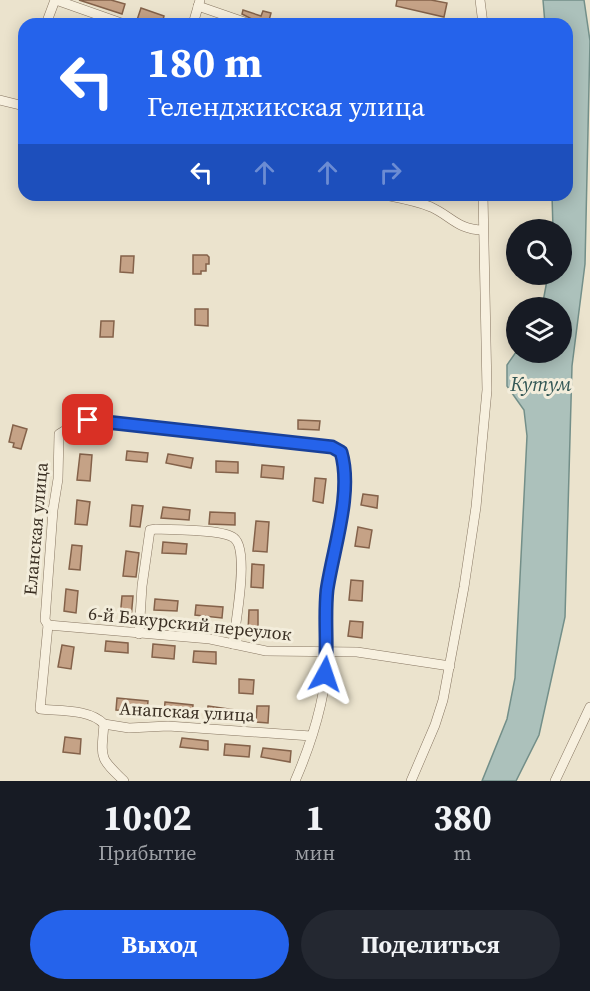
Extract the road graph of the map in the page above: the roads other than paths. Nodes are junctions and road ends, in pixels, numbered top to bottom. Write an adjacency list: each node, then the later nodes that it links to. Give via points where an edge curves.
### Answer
1 (56, 0): 4 (street); 5 (street)
2 (480, 0): 8 (street)
3 (199, 3): 6 (street); 7 (street)
4 (48, 18)
5 (107, 18)
6 (195, 18)
7 (235, 18)
8 (482, 18)
9 (0, 100): 10 (street)
10 (18, 104)
11 (408, 201): 13 (street, via 428,206 461,227)
12 (483, 201): 13 (street)
13 (483, 230): 18 (street, via 486,398 476,507)
14 (48, 625): 15 (street, 6-й Бакурский переулок); 17 (street, Еланская улица, via 45,620 59,434 88,420 332,447 341,452 345,466 340,531 325,612); 20 (street, Анапская улица, via 40,709 88,715)
15 (139, 633): 16 (street, 6-й Бакурский переулок); 16 (street, via 150,531 156,528 210,532 233,537 240,549 242,564)
16 (233, 644): 17 (street, 6-й Бакурский переулок, via 266,651)
17 (328, 652): 18 (street, 6-й Бакурский переулок, via 357,652); 21 (street)
18 (450, 666): 24 (street, via 435,725)
19 (590, 707): 25 (street)
20 (104, 724): 21 (street, Анапская улица); 22 (street, via 103,759)
21 (311, 736): 23 (street)
22 (124, 781)
23 (295, 781)
24 (411, 781)
25 (555, 781)

